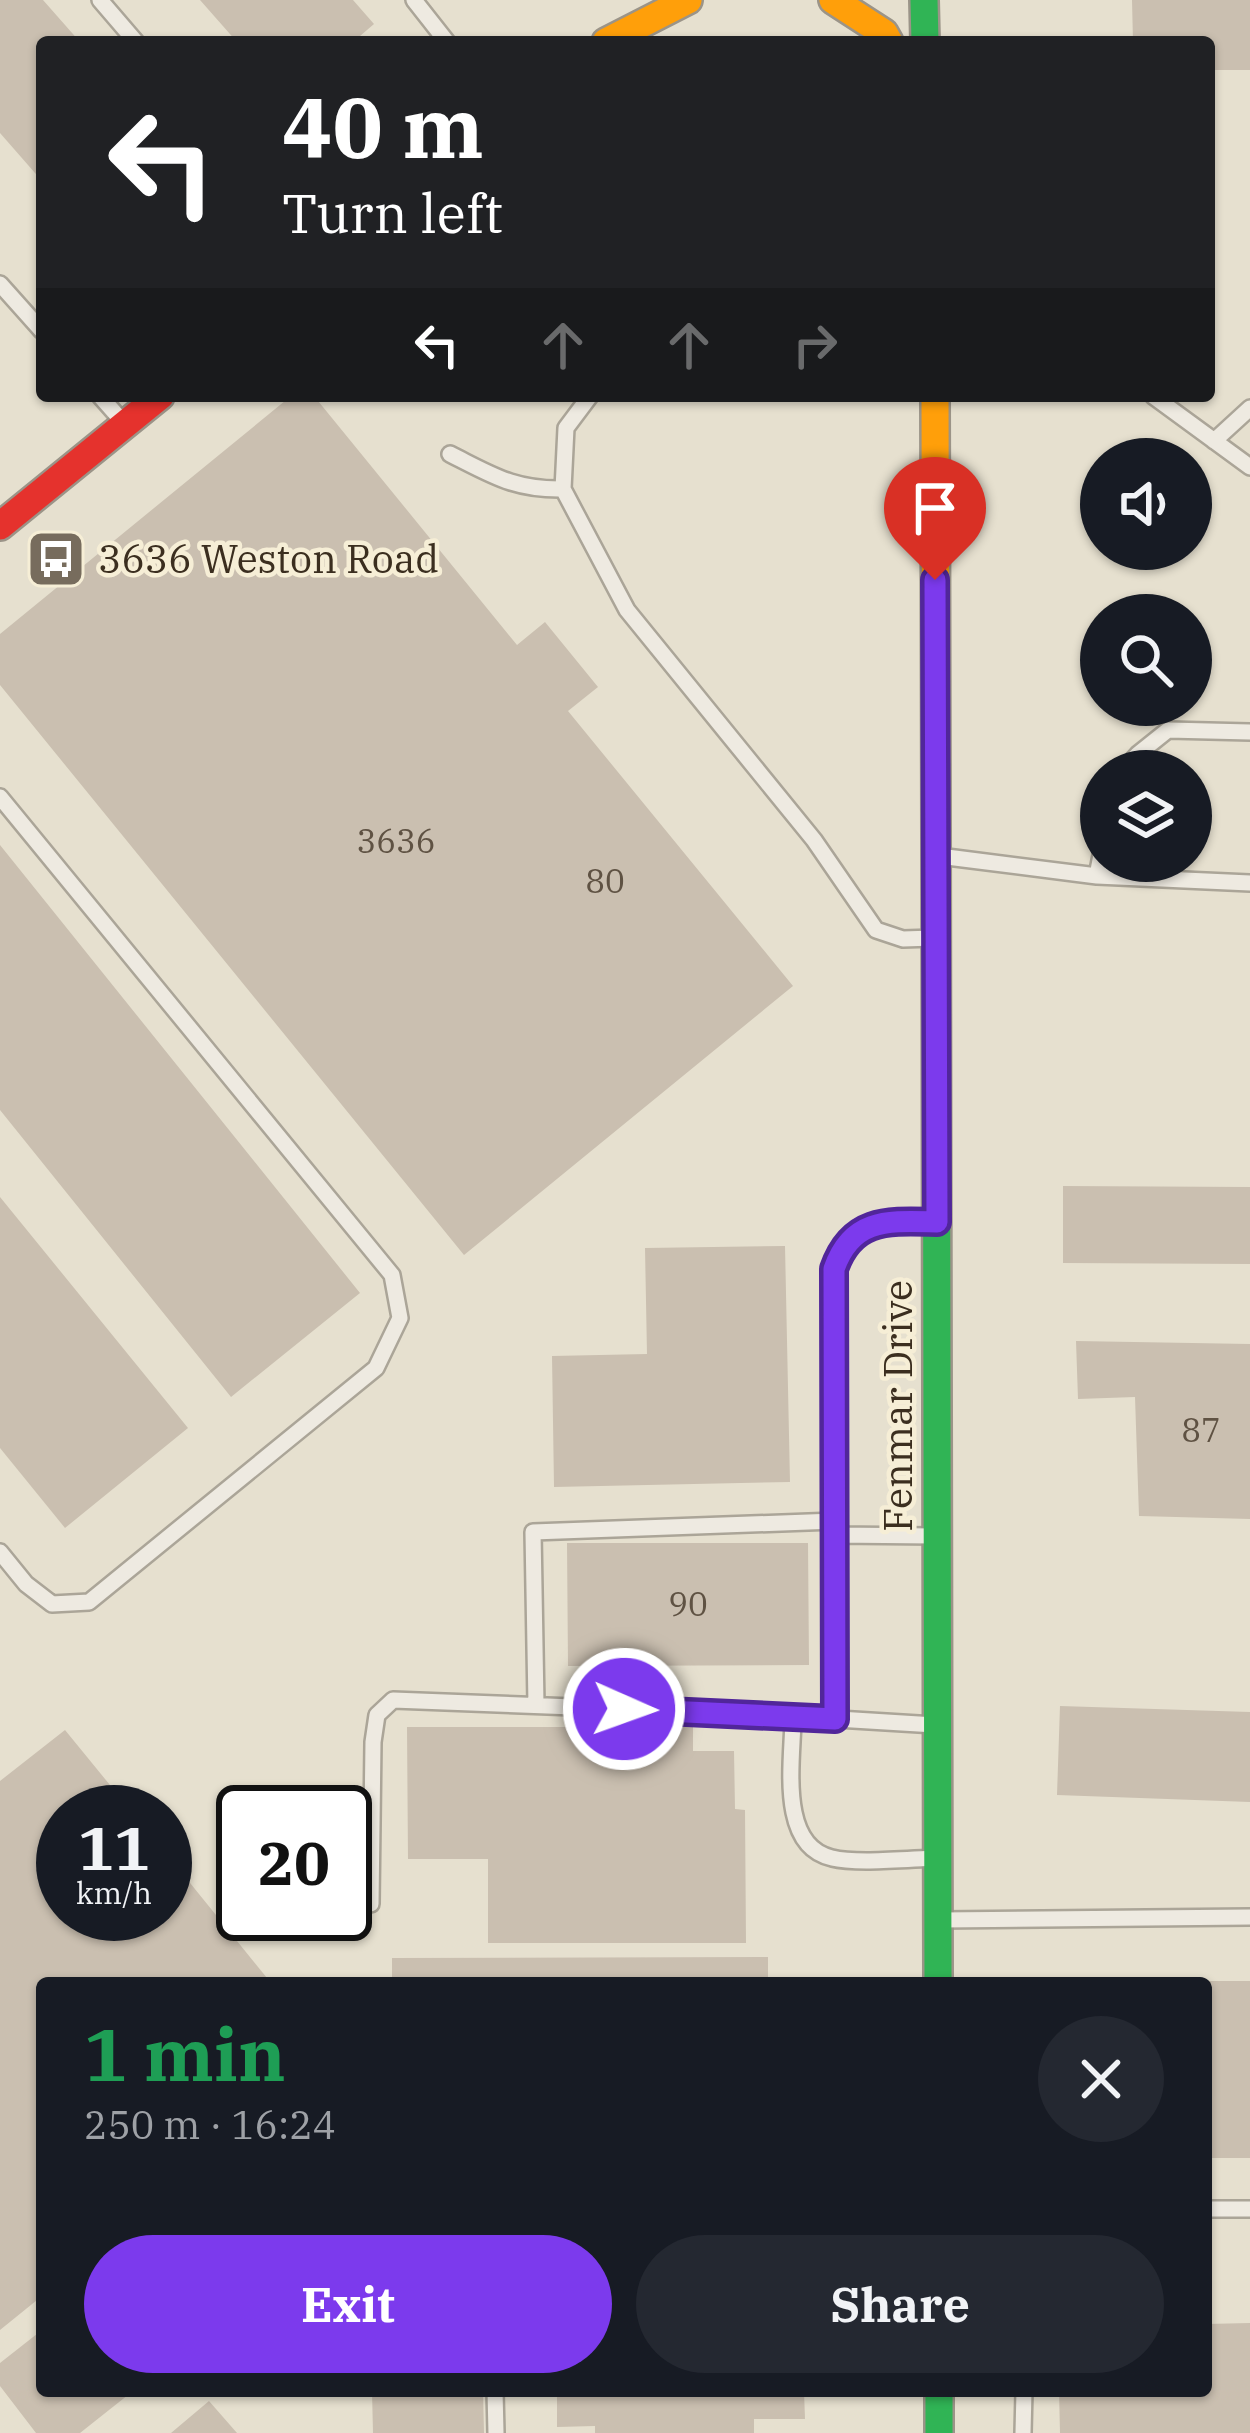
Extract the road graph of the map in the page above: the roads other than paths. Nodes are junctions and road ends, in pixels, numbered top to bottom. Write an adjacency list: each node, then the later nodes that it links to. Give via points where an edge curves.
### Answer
1 (100, 0): 7 (lane)
2 (414, 0): 8 (lane)
3 (639, 0): 9 (street)
4 (688, 0): 10 (street)
5 (832, 0): 11 (street)
6 (924, 0): 12 (street)
7 (131, 36)
8 (443, 36)
9 (602, 36)
10 (618, 36)
11 (886, 36)
12 (925, 36)
13 (0, 284): 14 (lane)
14 (36, 324)
15 (105, 402): 21 (lane)
16 (152, 402): 21 (street)
17 (586, 402): 25 (lane, via 566,428)
18 (935, 402): 30 (street, Fenmar Drive)
19 (1161, 402): 22 (lane)
20 (1250, 408): 22 (lane)
21 (125, 424): 26 (street)
22 (1214, 441): 24 (lane)
23 (450, 454): 25 (lane, via 500,480)
24 (1250, 467)
25 (562, 489): 34 (lane, via 627,610 875,929)
26 (0, 526)
27 (1250, 732): 28 (lane, via 1168,730)
28 (1146, 750)
29 (0, 797): 38 (lane, via 392,1275 400,1318 376,1368 89,1602 52,1604)
30 (936, 856): 31 (lane); 34 (street, Fenmar Drive)
31 (1080, 874)
32 (1212, 881): 33 (lane)
33 (1250, 883)
34 (936, 938): 35 (street, Fenmar Drive)
35 (937, 1222): 36 (lane, via 865,1228 842,1246 834,1269); 37 (street, Fenmar Drive)
36 (835, 1528): 37 (lane); 39 (lane, via 533,1532); 41 (lane)
37 (937, 1537): 42 (street, Fenmar Drive)
38 (0, 1552)
39 (536, 1705): 40 (lane); 43 (lane, via 393,1700 377,1715)
40 (793, 1717): 41 (lane); 44 (lane, via 794,1825 811,1847 833,1859)
41 (835, 1719): 42 (lane)
42 (938, 1725): 44 (street, Fenmar Drive)
43 (372, 1850)
44 (938, 1858): 46 (street, Fenmar Drive)
45 (1250, 1917): 46 (lane)
46 (938, 1920): 47 (street, Fenmar Drive)
47 (938, 1977)
48 (1212, 2209): 49 (lane)
49 (1250, 2209)
50 (495, 2397): 53 (lane)
51 (939, 2397): 54 (street)
52 (1024, 2397): 55 (lane)
53 (496, 2433)
54 (940, 2433)
55 (1023, 2433)

